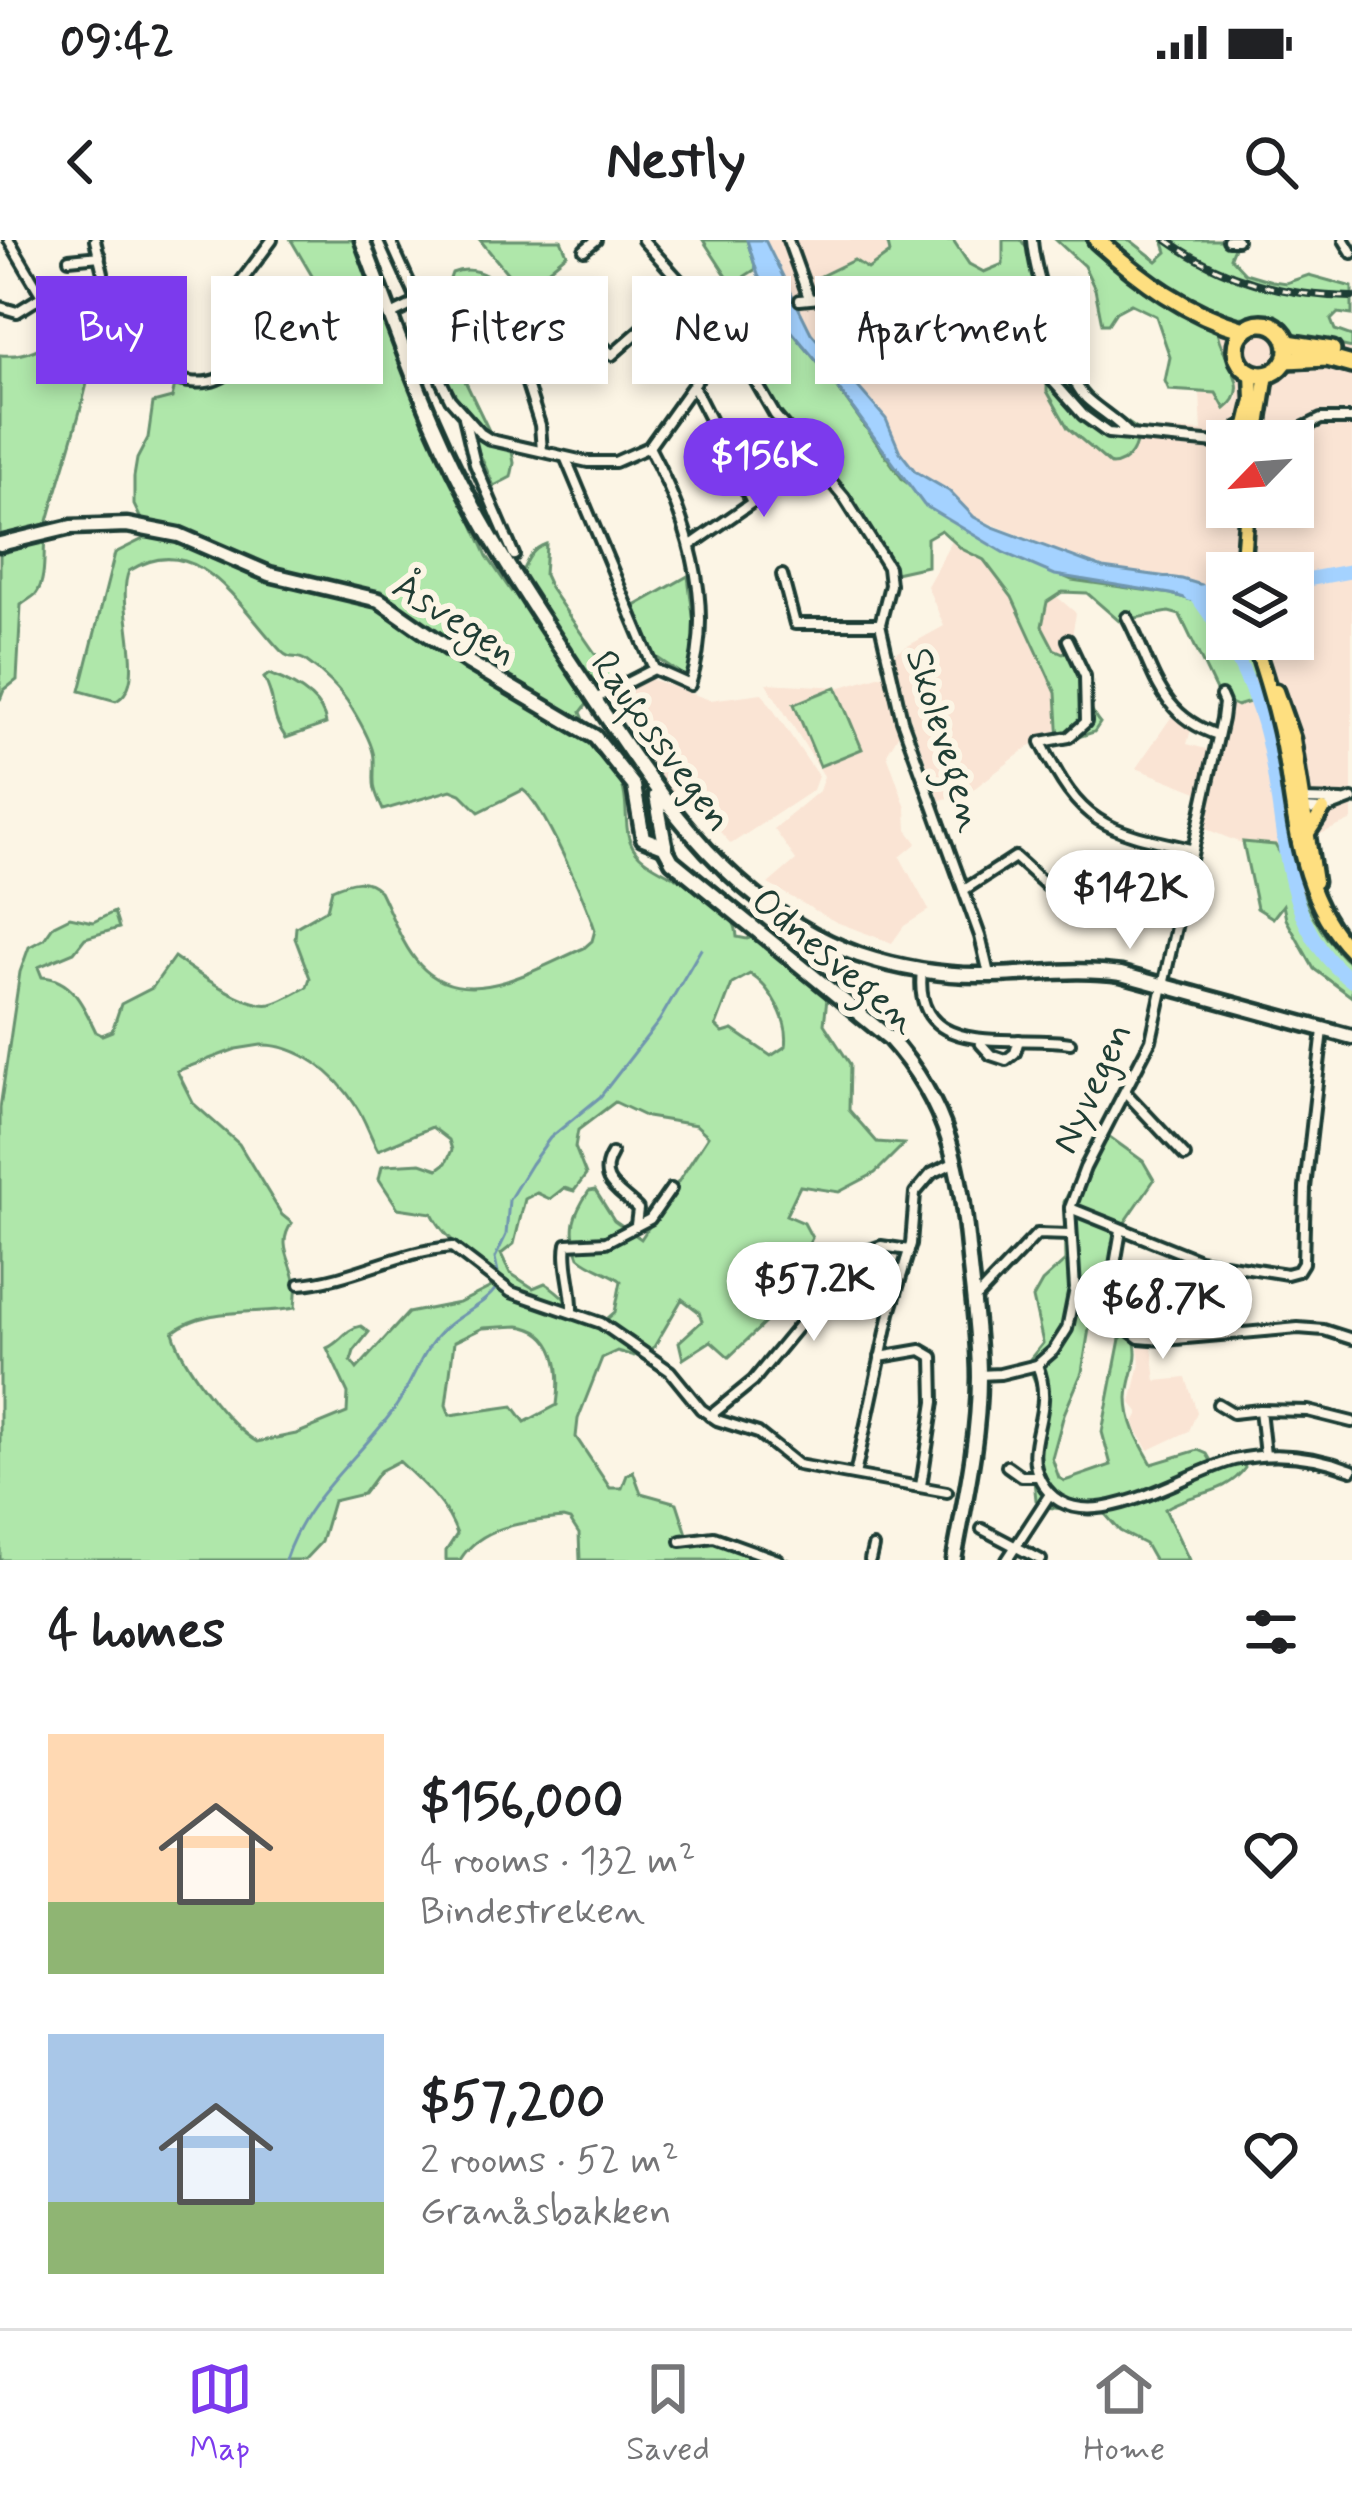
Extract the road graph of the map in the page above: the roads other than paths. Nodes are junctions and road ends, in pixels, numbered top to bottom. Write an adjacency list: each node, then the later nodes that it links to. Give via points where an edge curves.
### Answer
1 (9, 240): 20 (street)
2 (95, 240): 14 (street)
3 (272, 240): 17 (street)
4 (362, 240): 24 (main road, Raufossvegen)
5 (389, 240): 19 (street)
6 (596, 240): 12 (street)
7 (643, 240): 18 (street, Skolevegen)
8 (788, 240): 40 (street, via 805,299 932,299 974,309 1010,333 1093,424)
9 (1031, 240): 40 (street, via 1070,374)
10 (1097, 240): 26 (highway)
11 (1344, 240): 13 (street)
12 (584, 250)
13 (1352, 253)
14 (100, 256): 15 (street); 16 (street)
15 (69, 259)
16 (102, 276)
17 (244, 276)
18 (675, 276)
19 (407, 278)
20 (36, 288)
21 (36, 300): 23 (street, via 17,312)
22 (407, 307): 24 (street)
23 (0, 308)
24 (391, 314): 57 (main road, Raufossvegen, via 464,489)
25 (632, 337): 27 (street)
26 (1240, 337): 28 (highway, via 1258,323 1274,325); 31 (highway, via 1241,364)
27 (608, 352)
28 (1287, 352): 29 (highway); 30 (highway); 31 (highway)
29 (1352, 356)
30 (1352, 365)
31 (1259, 374): 38 (main road)
32 (445, 384): 36 (street)
33 (527, 384): 43 (street)
34 (757, 384): 45 (street, Skolevegen)
35 (692, 385): 42 (street); 46 (street)
36 (464, 416): 43 (street, via 491,440); 49 (street)
37 (1352, 419): 39 (street)
38 (1252, 420)
39 (1314, 422)
40 (1130, 435): 41 (street)
41 (1206, 440)
42 (649, 447): 44 (street, via 615,462); 48 (street)
43 (542, 451): 44 (street)
44 (566, 459): 55 (street)
45 (813, 460): 46 (street); 52 (street, Skolevegen, via 887,568)
46 (752, 502): 48 (street)
47 (0, 544): 65 (main road, Åsvegen, via 71,527 127,525 179,536 269,574 379,600 595,736 634,786 643,838)
48 (691, 545): 55 (street, via 699,639 691,685)
49 (514, 555)
50 (782, 575): 52 (street, via 796,625)
51 (1127, 617): 58 (street, via 1168,705)
52 (880, 625): 67 (street, Skolevegen, via 902,720)
53 (1068, 640): 66 (street, via 1085,676 1086,722 1070,737 1041,742 1066,789 1111,830)
54 (1260, 660): 61 (main road)
55 (654, 669): 57 (street)
56 (1221, 696): 58 (street, Nyvegen)
57 (595, 699): 59 (main road, Raufossvegen)
58 (1218, 735): 66 (street, Nyvegen)
59 (649, 778): 63 (main road, Raufossvegen); 65 (main road)
60 (1348, 800): 61 (street); 62 (street)
61 (1300, 805): 62 (street); 64 (main road); 68 (main road, via 1302,861)
62 (1323, 810): 64 (main road)
63 (685, 828): 65 (main road); 71 (main road, Raufossvegen, via 744,888 813,934)
64 (1307, 834): 68 (main road)
65 (665, 842): 82 (main road, Odnesvegen, via 674,863 900,1050 937,1106)
66 (1191, 849): 69 (street, Nyvegen)
67 (964, 890): 69 (street, via 1016,857 1047,886); 72 (street, Skolevegen)
68 (1323, 912): 70 (main road)
69 (1174, 921): 73 (street, Nyvegen)
70 (1352, 952)
71 (922, 970): 72 (main road, Raufossvegen); 77 (street, via 933,1016)
72 (989, 975): 73 (main road, Raufossvegen, via 1096,970)
73 (1162, 984): 74 (main road, Raufossvegen); 79 (street, Nyvegen, via 1150,1040)
74 (1323, 1028): 75 (main road, Raufossvegen); 86 (street, via 1301,1268 1287,1274 1199,1259)
75 (1352, 1037)
76 (1018, 1040): 77 (street); 77 (street, via 1006,1060); 78 (street)
77 (980, 1042)
78 (1070, 1043)
79 (1126, 1093): 81 (street); 84 (street, Nyvegen)
80 (612, 1154): 85 (street, via 608,1181 638,1209)
81 (1185, 1156)
82 (956, 1162): 88 (street, via 915,1193); 95 (main road, Odnesvegen)
83 (671, 1189): 85 (street)
84 (1070, 1208): 86 (street); 87 (street, Nyvegen)
85 (636, 1225): 91 (street, via 606,1241 567,1244)
86 (1121, 1230): 92 (street, via 1109,1300 1133,1335 1298,1328)
87 (1070, 1234): 90 (street, via 1037,1234); 94 (street, Nyvegen, via 1072,1316 1064,1338)
88 (909, 1250): 93 (street); 98 (street, via 881,1246 858,1254 753,1381)
89 (300, 1284): 91 (street, via 452,1247 512,1292)
90 (978, 1296)
91 (572, 1310): 98 (street, via 670,1371)
92 (1352, 1339)
93 (880, 1357): 103 (street); 105 (street, via 921,1350 933,1357)
94 (1036, 1364): 95 (street); 104 (street, via 1046,1393)
95 (979, 1375): 114 (main road, Odnesvegen)
96 (1218, 1404): 97 (street)
97 (1260, 1410): 99 (street); 100 (street)
98 (710, 1416): 103 (street, via 758,1433 798,1465)
99 (1352, 1422)
100 (1264, 1455): 102 (street); 107 (street, via 1096,1510)
101 (1007, 1466): 104 (street)
102 (1352, 1470)
103 (855, 1475): 105 (street)
104 (1038, 1476): 107 (street)
105 (921, 1486): 106 (street)
106 (947, 1492)
107 (1050, 1494): 110 (street)
108 (982, 1529): 110 (street)
109 (681, 1541): 112 (street, via 714,1537)
110 (1014, 1546): 115 (street); 116 (street)
111 (873, 1547): 113 (street)
112 (778, 1560)
113 (870, 1560)
114 (955, 1560)
115 (1007, 1560)
116 (1041, 1560)

